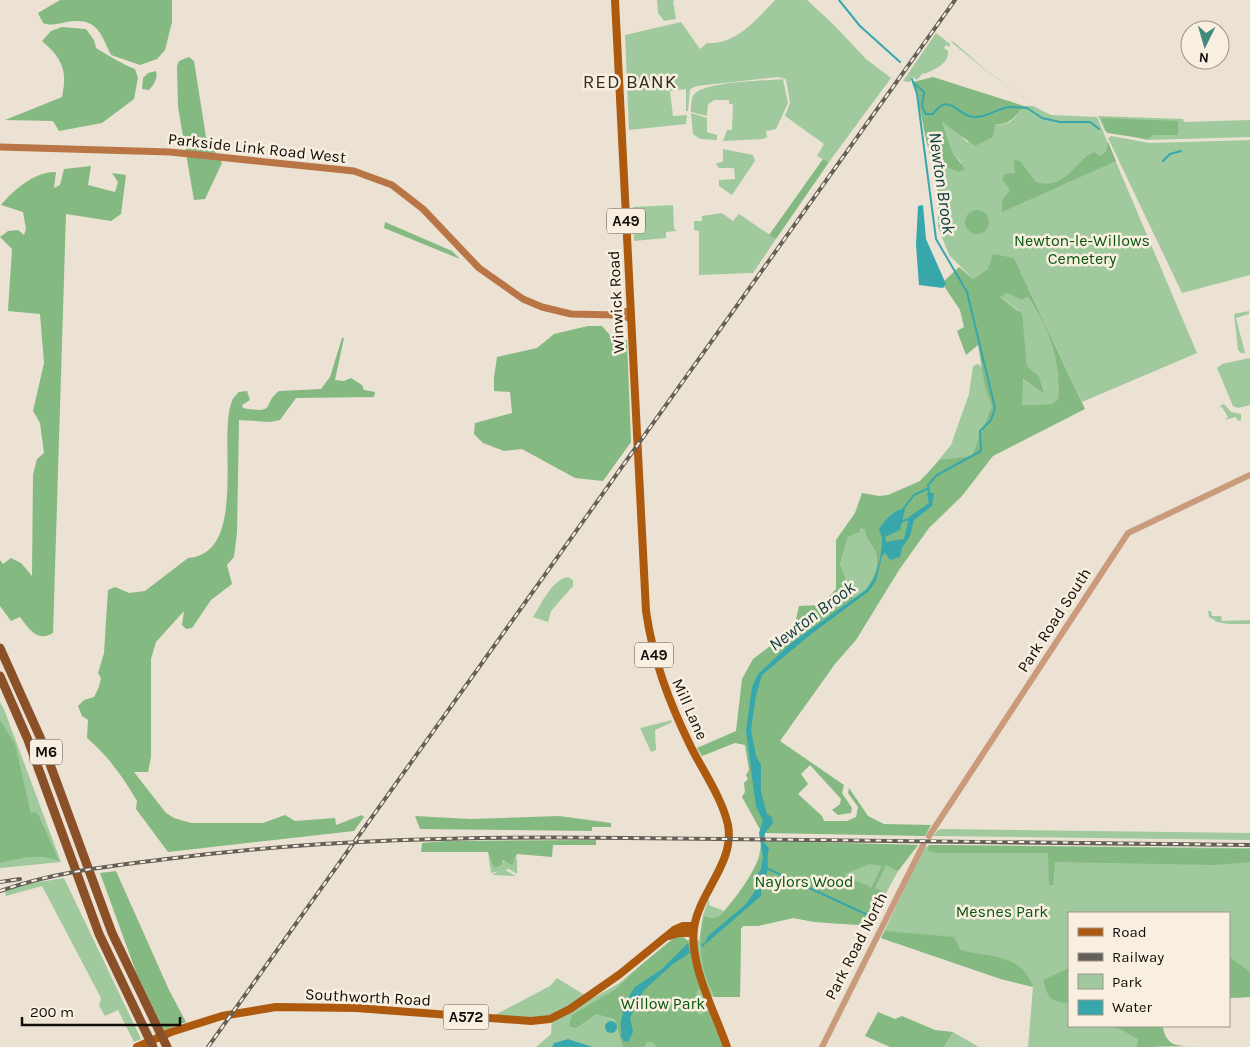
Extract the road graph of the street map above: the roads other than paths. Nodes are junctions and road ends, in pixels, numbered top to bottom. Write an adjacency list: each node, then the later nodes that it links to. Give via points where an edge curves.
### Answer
1 (615, 0): 3 (main road, Winwick Road / A49)
2 (0, 147): 3 (main road, Parkside Link Road West, via 170,152 354,171 392,185 423,209 479,268 523,299 542,308 571,314)
3 (631, 314): 4 (main road, Winwick Road / A49)
4 (637, 453): 10 (main road, Mill Lane / A49, via 650,643 668,700 723,812 729,832 726,855 704,897)
5 (1250, 476): 8 (street, Park Road South, via 1128,533)
6 (0, 648): 11 (highway, M6, via 40,737 121,954)
7 (0, 676): 13 (highway, M6, via 28,740 108,954)
8 (929, 836)
9 (923, 845): 15 (street, Park Road North)
10 (694, 930): 12 (main road, Southworth Road / A572, via 680,927 576,1005 544,1020 314,1006 276,1007 238,1012 171,1032); 14 (main road, A49, via 695,954)
11 (166, 1045)
12 (137, 1047)
13 (153, 1047)
14 (727, 1047)
15 (822, 1047)

